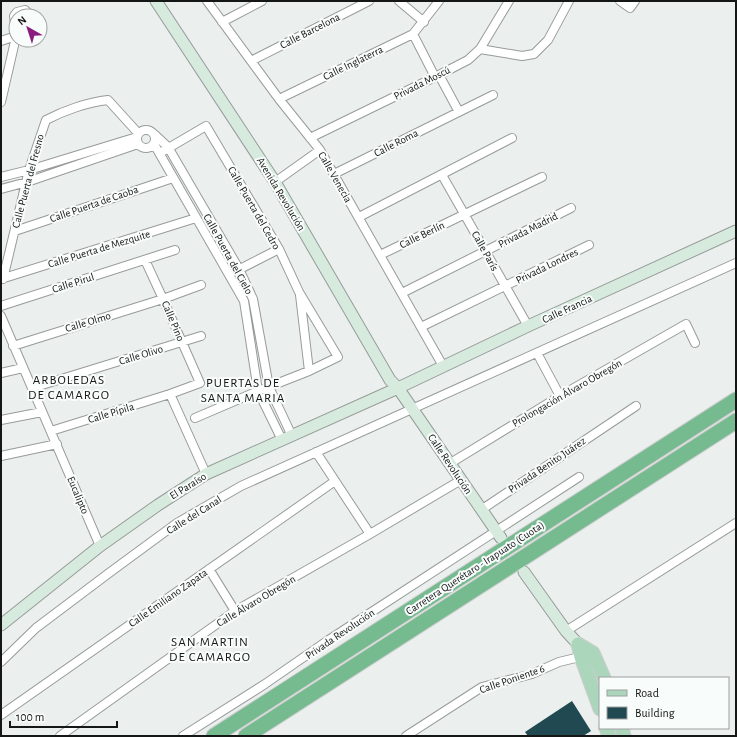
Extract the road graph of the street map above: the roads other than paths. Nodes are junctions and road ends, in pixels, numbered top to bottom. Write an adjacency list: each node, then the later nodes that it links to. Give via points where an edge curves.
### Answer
1 (156, 1): 37 (street, Avenida Revolución)
2 (207, 1): 11 (street, Calle Venecia)
3 (262, 1): 11 (street)
4 (369, 1): 16 (street, Calle Barcelona)
5 (398, 1): 12 (street)
6 (438, 1): 12 (street, Calle Inglaterra)
7 (509, 1): 15 (street, Privada Moscú)
8 (569, 1): 15 (street, via 548,40 534,54 522,56)
9 (620, 1): 10 (street)
10 (632, 4)
11 (222, 22): 16 (street, Calle Venecia)
12 (424, 22): 13 (street, Calle Inglaterra)
13 (413, 34): 17 (street); 19 (street, Calle Inglaterra)
14 (13, 48): 20 (street)
15 (480, 49): 17 (street, Privada Moscú, via 468,60)
16 (251, 61): 19 (street, Calle Venecia)
17 (437, 76): 21 (street); 24 (street, Privada Moscú)
18 (493, 95): 21 (street, Calle Roma)
19 (279, 99): 24 (street, Calle Venecia)
20 (1, 102)
21 (459, 112): 31 (street, Calle Roma)
22 (154, 134): 23 (street, via 146,130); 26 (street); 27 (street, Calle Puerta del Cielo)
23 (137, 138): 26 (street, via 141,147 146,149); 30 (street); 30 (street, Calle Puerta del Fresno, via 108,100 97,101 46,120); 36 (street)
24 (310, 138): 28 (street, Calle Venecia)
25 (512, 138): 32 (street)
26 (154, 144): 29 (street, Calle Puerta del Cielo)
27 (168, 147): 29 (street); 46 (street, Calle Puerta del Cedro, via 206,126); 52 (street, Calle Puerta del Cielo)
28 (320, 150): 31 (street, Calle Venecia); 37 (street)
29 (160, 153): 35 (street, Calle Puerta del Cielo)
30 (29, 170): 33 (street); 36 (street, Calle Puerta del Fresno)
31 (334, 174): 41 (street, Calle Venecia)
32 (442, 175): 40 (street, Calle París); 41 (street)
33 (1, 177)
34 (542, 177): 40 (street, Calle Berlín)
35 (173, 178): 42 (street, Calle Puerta del Cielo); 43 (street, Calle Puerta de Caoba)
36 (27, 182): 38 (street); 43 (street, Calle Puerta del Fresno)
37 (275, 182): 76 (street, Avenida Revolución, via 390,380)
38 (1, 189)
39 (571, 208): 48 (street, Privada Madrid)
40 (464, 214): 48 (street, Calle París); 49 (street, Calle Berlín)
41 (358, 217): 49 (street, Calle Venecia)
42 (196, 218): 53 (street, Calle Puerta del Cielo); 54 (street, Calle Puerta de Mezquite)
43 (15, 231): 54 (street, Calle Puerta del Fresno)
44 (736, 231): 62 (street, Calle Francia)
45 (589, 245): 56 (street, Privada Londres)
46 (279, 249): 52 (street); 57 (street, Calle Puerta del Cedro)
47 (175, 250): 50 (street, Calle Pirul)
48 (485, 251): 56 (street, Calle París); 58 (street, Privada Madrid)
49 (380, 255): 58 (street, Calle Venecia)
50 (145, 260): 59 (street, Calle Pino); 60 (street, Calle Pirul)
51 (736, 263): 68 (street)
52 (239, 269): 53 (street); 74 (street, Calle Puerta del Cielo, via 253,299)
53 (230, 274): 77 (street, Calle Puerta del Cielo, via 244,302)
54 (2, 279)
55 (201, 285): 59 (street, Calle Olmo)
56 (505, 287): 62 (street, Calle París); 63 (street, Privada Londres)
57 (299, 292): 71 (street, Calle Puerta del Cedro); 71 (street, Calle Puerta del Cedro, via 338,357)
58 (402, 293): 63 (street, Calle Venecia)
59 (163, 298): 65 (street, Calle Pino); 67 (street, Calle Olmo)
60 (1, 306)
61 (1, 316): 67 (street, Eucalipto)
62 (528, 326): 69 (street, Calle Francia)
63 (421, 327): 69 (street, Calle Venecia)
64 (201, 336): 65 (street, Calle Olivo)
65 (182, 342): 73 (street, Calle Pino); 75 (street, Calle Olivo)
66 (695, 343): 79 (street, Prolongación Álvaro Obregón, via 686,324)
67 (13, 346): 70 (street, Eucalipto)
68 (537, 353): 79 (street); 82 (street)
69 (443, 366): 76 (street, Calle Francia)
70 (23, 368): 72 (street); 75 (street, Eucalipto)
71 (309, 371): 74 (street)
72 (1, 373)
73 (200, 383): 78 (street, Calle Pípila)
74 (269, 387): 77 (street); 88 (street, Calle Puerta del Cielo)
75 (32, 388): 83 (street, Eucalipto)
76 (399, 389): 82 (street, Calle Revolución); 88 (street, El Paraíso)
77 (258, 391): 84 (street); 88 (street, Calle Puerta del Cielo)
78 (170, 394): 87 (street, Calle Pípila); 93 (street)
79 (560, 396): 92 (street, Prolongación Álvaro Obregón)
80 (736, 400): 115 (highway, Carretera Querétaro - Irapuato (Cuota))
81 (636, 406): 97 (street, Privada Benito Juárez)
82 (411, 407): 90 (street, Calle del Canal); 92 (street, Calle Revolución)
83 (42, 412): 85 (street); 87 (street, Eucalipto)
84 (194, 418)
85 (1, 420)
86 (736, 421): 116 (highway, Carretera Querétaro - Irapuato (Cuota))
87 (51, 431): 89 (street, Eucalipto)
88 (287, 438): 93 (street, El Paraíso)
89 (57, 444): 91 (street); 101 (street, Eucalipto)
90 (316, 452): 96 (street); 109 (street, Calle del Canal, via 241,486 177,523 36,628)
91 (1, 456)
92 (449, 464): 95 (street, Calle Revolución)
93 (206, 474): 101 (street, El Paraíso)
94 (579, 477): 100 (street, Privada Revolución)
95 (460, 480): 97 (street, Calle Revolución); 99 (street, Calle Álvaro Obregón)
96 (335, 481): 99 (street); 102 (street, Calle Emiliano Zapata)
97 (481, 510): 100 (street, Calle Revolución)
98 (736, 523): 106 (street)
99 (370, 534): 104 (street, Calle Álvaro Obregón)
100 (499, 535): 114 (street, Privada Revolución, via 327,641 266,684)
101 (100, 546): 105 (street, El Paraíso)
102 (209, 569): 104 (street); 112 (street, Calle Emiliano Zapata)
103 (524, 572): 106 (street)
104 (235, 610): 113 (street, Calle Álvaro Obregón)
105 (1, 625)
106 (566, 631): 107 (street)
107 (578, 644): 108 (main road)
108 (587, 655): 110 (main road); 111 (main road); 117 (street, Calle Poniente 6, via 560,662 532,674 482,687)
109 (1, 662)
110 (603, 677)
111 (599, 705)
112 (1, 715)
113 (60, 736)
114 (183, 736)
115 (214, 736)
116 (246, 736)
117 (406, 736)

